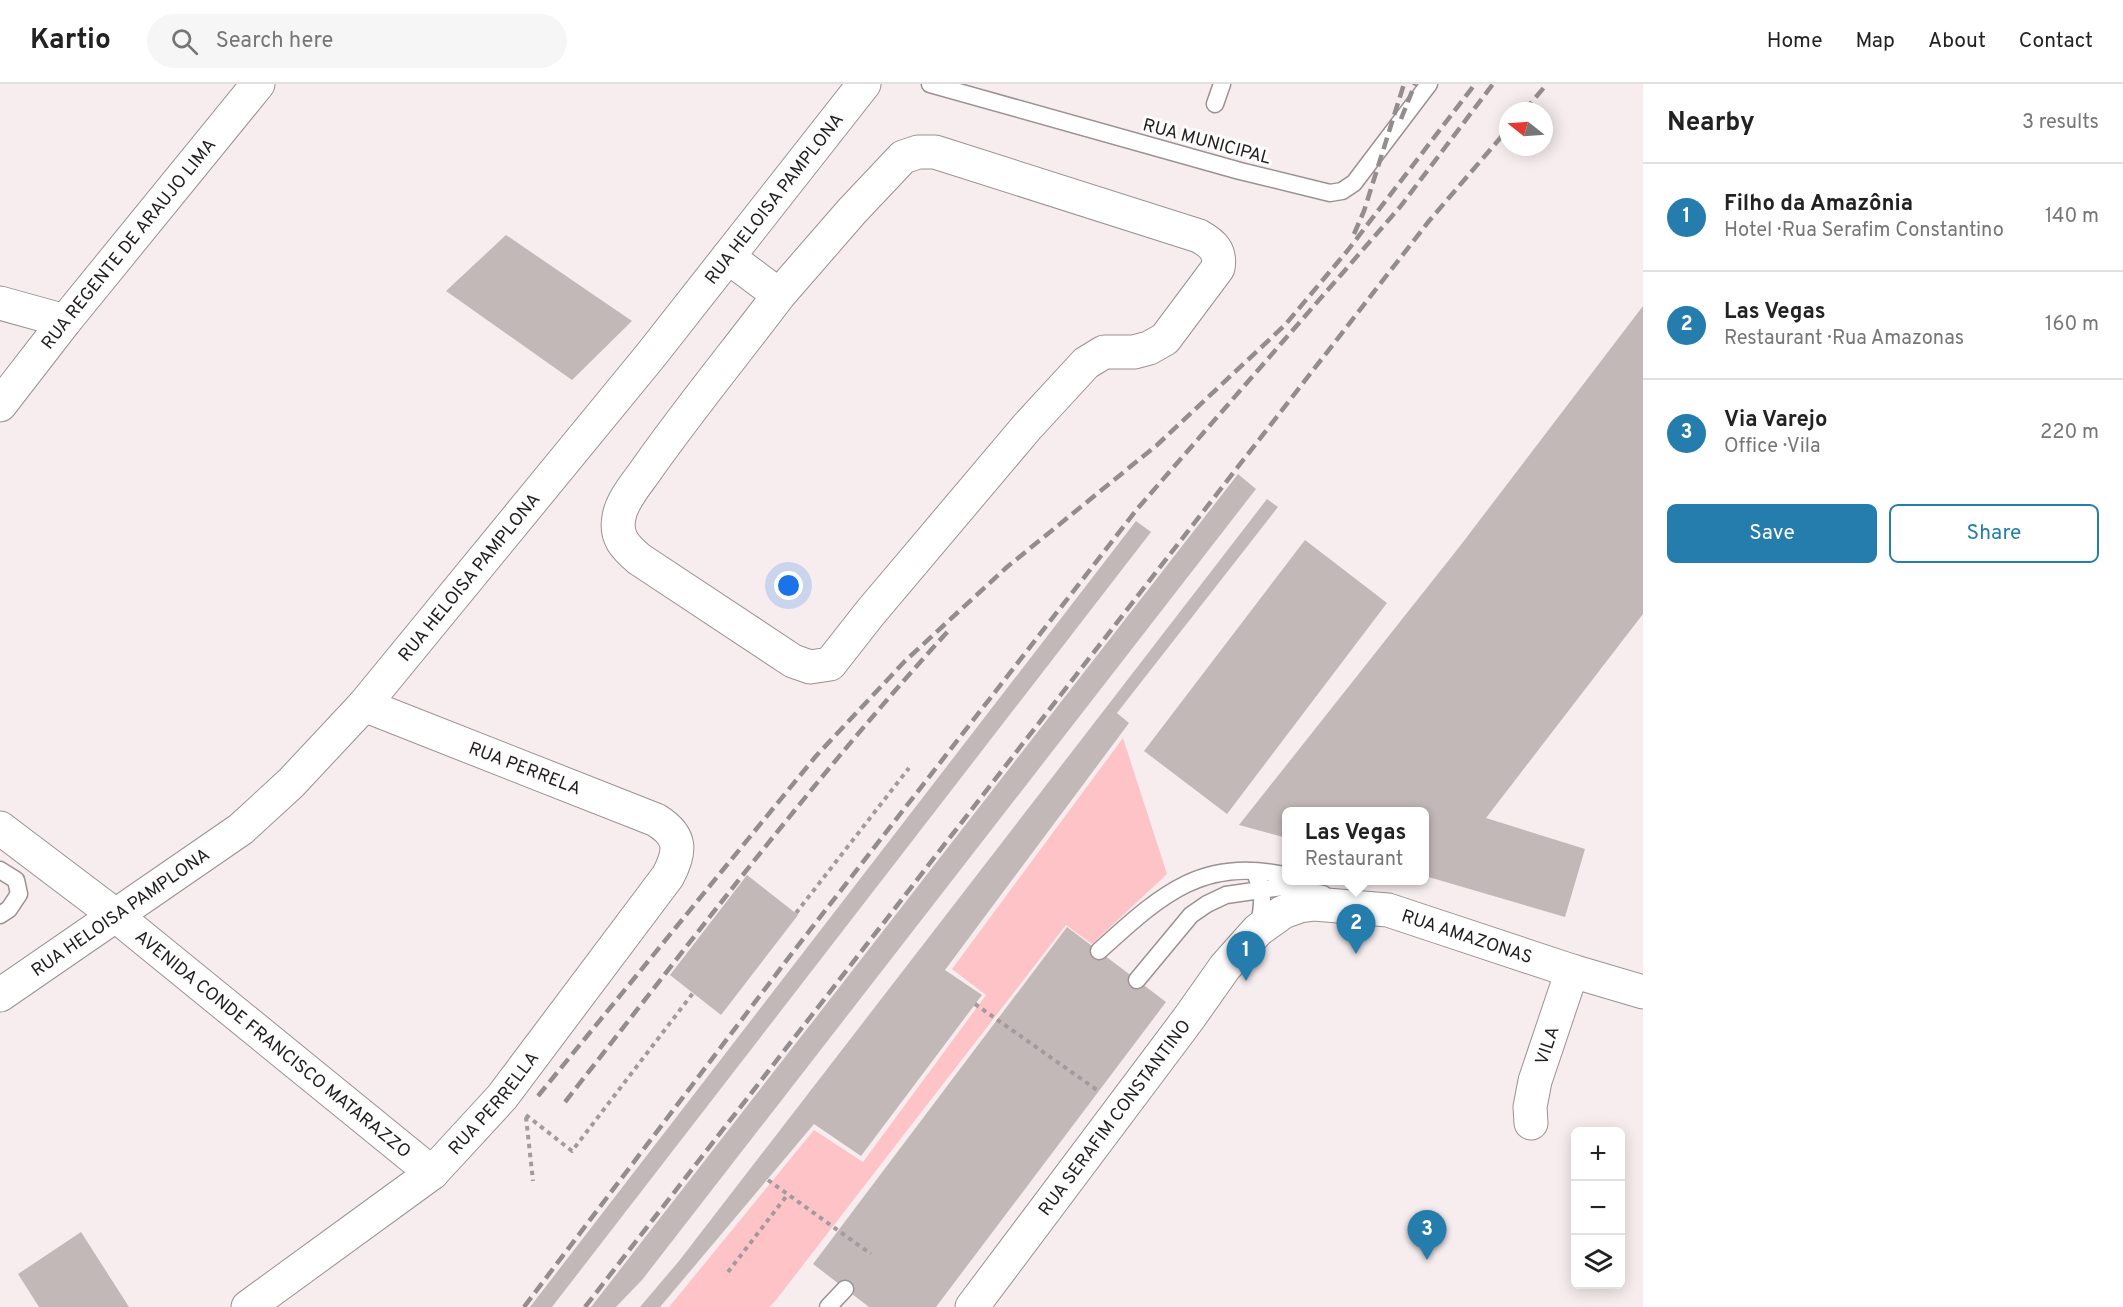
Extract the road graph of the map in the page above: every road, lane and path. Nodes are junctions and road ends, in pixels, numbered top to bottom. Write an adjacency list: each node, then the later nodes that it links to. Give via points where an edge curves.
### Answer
1 (258, 84): 10 (street, RUA REGENTE DE ARAUJO LIMA)
2 (864, 84): 7 (street, RUA HELOISA PAMPLONA)
3 (930, 84): 5 (lane, RUA MUNICIPAL, via 1330,193 1354,183)
4 (1222, 84): 6 (lane)
5 (1429, 84)
6 (1215, 104)
7 (728, 256): 8 (street); 12 (street, RUA HELOISA PAMPLONA)
8 (779, 295): 8 (street, via 903,157 918,152 935,152 1199,236 1215,247 1219,255 1218,268 1165,339 1134,352 1104,352 1086,363 1027,427 830,664 810,667 793,661 639,559 624,546 618,534 619,516 626,499)
9 (0, 303): 10 (street)
10 (65, 321): 11 (street, RUA REGENTE DE ARAUJO LIMA)
11 (0, 405)
12 (364, 705): 15 (street, RUA PERRELA, via 656,820 666,826); 24 (street, RUA HELOISA PAMPLONA, via 291,783 241,829)
13 (909, 768): 22 (path)
14 (0, 828): 24 (street, AVENIDA CONDE FRANCISCO MATARAZZO)
15 (677, 843): 34 (street, RUA PERRELLA, via 678,853 668,876)
16 (0, 870): 23 (lane, via 15,880 19,894)
17 (1254, 870): 18 (lane); 20 (lane); 26 (lane, via 1225,871 1163,895)
18 (1282, 875)
19 (1321, 885): 21 (lane)
20 (1262, 888): 21 (lane, via 1307,890); 25 (lane); 28 (lane, via 1226,895 1191,915)
21 (1388, 910): 25 (street, RUA AMAZONAS, via 1300,906 1283,912); 27 (street, RUA AMAZONAS)
22 (796, 913)
23 (0, 915)
24 (115, 915): 31 (street, RUA HELOISA PAMPLONA); 36 (street, AVENIDA CONDE FRANCISCO MATARAZZO)
25 (1258, 930): 45 (street, RUA SERAFIM CONSTANTINO, via 1225,967)
26 (1099, 951)
27 (1572, 971): 29 (street, RUA AMAZONAS); 35 (street, VILA, via 1535,1081)
28 (1137, 980)
29 (1643, 992)
30 (693, 993): 34 (path, via 572,1150)
31 (0, 995)
32 (975, 1004): 33 (path)
33 (1095, 1089)
34 (514, 1106): 36 (street, RUA PERRELLA); 38 (path)
35 (1531, 1123)
36 (432, 1173): 43 (street, RUA PERRELLA)
37 (768, 1180): 39 (path)
38 (533, 1181)
39 (788, 1194): 40 (path); 41 (path)
40 (871, 1254)
41 (728, 1272)
42 (845, 1289): 44 (lane)
43 (248, 1307)
44 (828, 1307)
45 (972, 1307)

